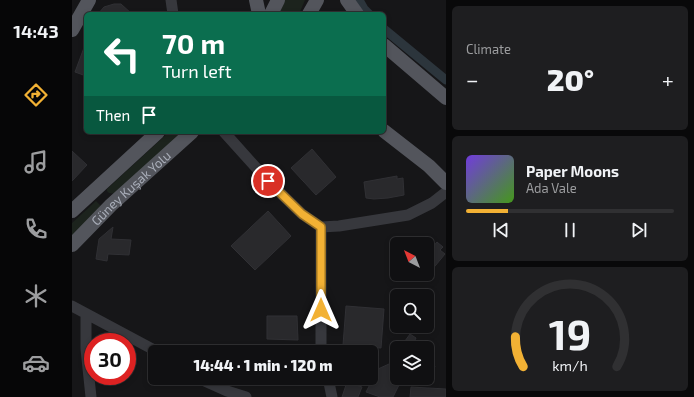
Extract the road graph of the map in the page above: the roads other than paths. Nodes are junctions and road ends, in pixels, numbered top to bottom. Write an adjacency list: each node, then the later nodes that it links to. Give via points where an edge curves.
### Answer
1 (89, 0): 12 (main road)
2 (171, 0): 7 (street)
3 (256, 0): 8 (main road)
4 (278, 0): 9 (main road)
5 (317, 0): 10 (main road)
6 (347, 0): 11 (main road)
7 (173, 12)
8 (259, 12)
9 (272, 12)
10 (310, 12)
11 (356, 12)
12 (73, 25)
13 (386, 47): 14 (main road)
14 (446, 98)
15 (386, 133): 19 (main road, via 429,166)
16 (156, 134): 20 (main road, Güney Kuşak Yolu)
17 (190, 134): 22 (main road, Güney Kuşak Yolu)
18 (226, 134): 24 (street, via 268,181 302,214)
19 (446, 183)
20 (97, 188): 22 (main road); 23 (main road, Güney Kuşak Yolu)
21 (446, 192): 24 (street, via 432,203 408,215)
22 (111, 204): 25 (main road, Güney Kuşak Yolu)
23 (72, 211)
24 (321, 227): 28 (street)
25 (72, 245)
26 (72, 306): 27 (street)
27 (86, 314): 29 (street); 32 (street, via 86,349)
28 (321, 345)
29 (148, 347)
30 (214, 385): 33 (street)
31 (329, 385): 34 (street)
32 (92, 397)
33 (246, 397)
34 (332, 397)

